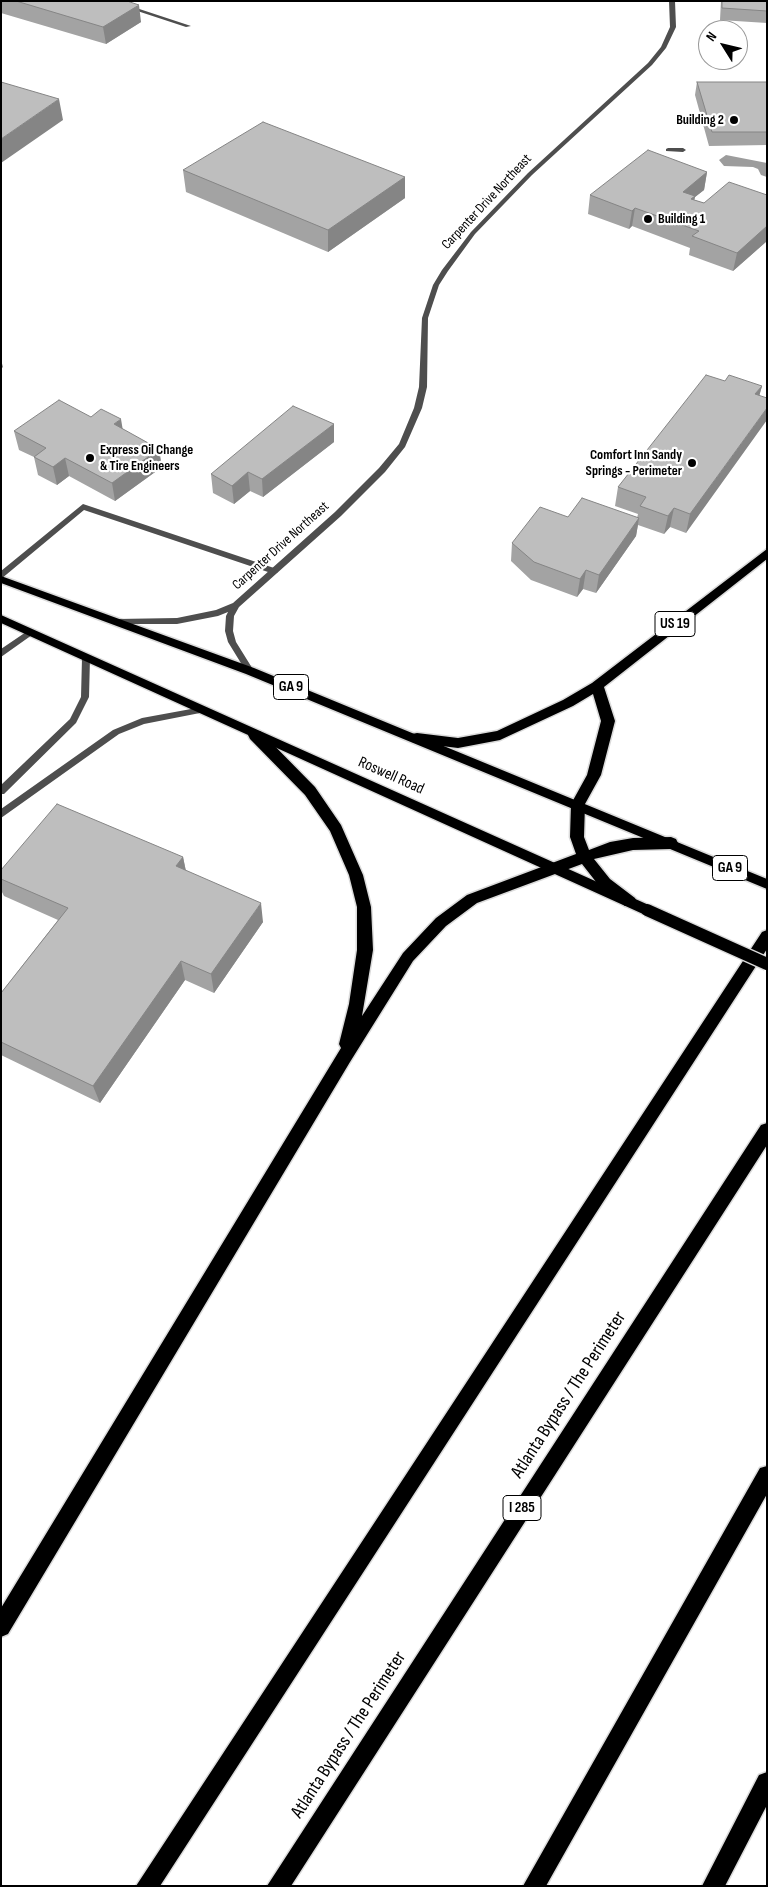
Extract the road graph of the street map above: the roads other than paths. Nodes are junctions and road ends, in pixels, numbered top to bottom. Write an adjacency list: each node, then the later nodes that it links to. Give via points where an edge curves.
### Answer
1 (109, 1): 3 (street)
2 (672, 1): 7 (street, Carpenter Drive Northeast, via 673,27 664,47 650,64 492,213 455,255 436,285 425,318 423,387 402,445 360,494)
3 (188, 26)
4 (668, 150): 5 (street)
5 (683, 150)
6 (767, 552): 16 (highway, US 19)
7 (274, 571): 8 (street, via 83,508); 9 (street, Carpenter Drive Northeast)
8 (1, 577): 11 (main road, GA 9)
9 (236, 605): 11 (street, Carpenter Drive Northeast, via 218,613 177,621); 15 (street, Carpenter Drive Northeast, via 230,616 229,631)
10 (1, 619): 12 (main road, Roswell Road)
11 (117, 622): 15 (main road, GA 9)
12 (29, 633): 13 (street); 14 (main road, Roswell Road)
13 (1, 654)
14 (86, 658): 17 (main road, Roswell Road); 20 (street, via 85,697 79,712 63,732)
15 (250, 671): 19 (main road, GA 9)
16 (598, 686): 19 (highway, via 500,735 458,743); 21 (highway, via 608,721 594,775)
17 (202, 710): 18 (main road, Roswell Road); 22 (street, via 142,721 116,732)
18 (255, 735): 25 (main road, Roswell Road); 30 (highway, via 310,790 336,828 356,875 364,907 365,950 358,1004)
19 (416, 738): 21 (main road, GA 9)
20 (1, 791)
21 (578, 804): 23 (main road, GA 9); 24 (highway, via 577,838)
22 (1, 814)
23 (671, 843): 24 (highway, via 633,844); 26 (main road, GA 9)
24 (584, 856): 25 (highway); 27 (highway, via 606,883)
25 (552, 866): 27 (main road, Roswell Road); 30 (highway, via 472,899 441,922 408,957)
26 (767, 884)
27 (630, 902): 29 (main road, Roswell Road, bridge)
28 (767, 936): 35 (highway)
29 (767, 964)
30 (344, 1057): 33 (highway)
31 (767, 1130): 36 (highway, Atlanta Bypass / The Perimeter / I 285)
32 (767, 1475): 37 (highway)
33 (1, 1627)
34 (767, 1783): 38 (highway)
35 (147, 1886)
36 (278, 1886)
37 (534, 1886)
38 (713, 1886)

